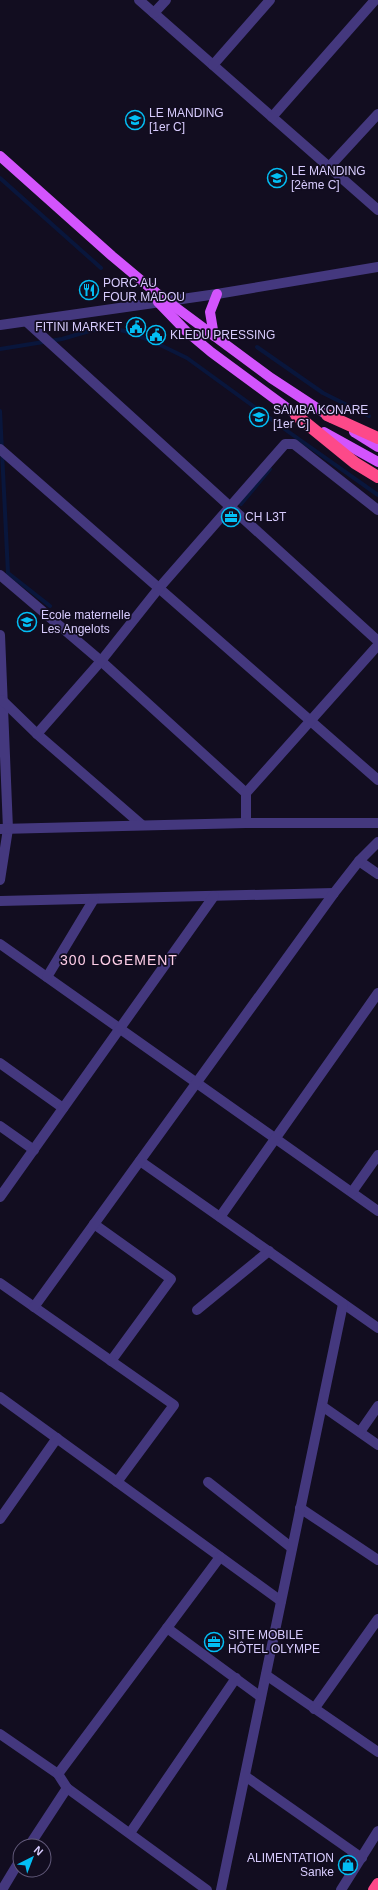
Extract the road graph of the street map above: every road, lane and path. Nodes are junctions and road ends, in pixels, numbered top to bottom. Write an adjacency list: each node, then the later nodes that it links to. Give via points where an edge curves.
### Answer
1 (139, 0): 5 (street)
2 (166, 0): 5 (street)
3 (270, 0): 6 (street)
4 (375, 0): 8 (street)
5 (154, 13): 6 (street)
6 (213, 65): 8 (street)
7 (378, 114): 10 (street)
8 (272, 117): 10 (street)
9 (0, 156): 14 (main road)
10 (329, 168): 11 (street)
11 (378, 210)
12 (378, 267): 13 (street)
13 (217, 294): 15 (street); 18 (main road, via 210,312)
14 (156, 297): 15 (main road); 16 (street); 19 (main road, via 211,352)
15 (169, 301): 18 (main road)
16 (28, 323): 17 (street); 26 (street)
17 (0, 325)
18 (214, 336): 20 (main road, via 271,378)
19 (296, 415): 24 (main road); 25 (highway, via 355,463)
20 (328, 415): 21 (highway); 22 (main road)
21 (378, 438)
22 (378, 447)
23 (0, 449): 29 (street)
24 (378, 462)
25 (378, 478)
26 (230, 506): 27 (street, via 276,454 290,443); 29 (street); 31 (street)
27 (378, 510)
28 (0, 575): 32 (street)
29 (159, 588): 32 (street); 34 (street)
30 (0, 635): 33 (street)
31 (377, 638): 34 (street)
32 (101, 661): 35 (street); 37 (street)
33 (2, 700): 35 (street); 41 (street)
34 (310, 721): 36 (street); 37 (street)
35 (37, 734): 40 (street)
36 (378, 780)
37 (246, 793): 38 (street)
38 (246, 823): 39 (street); 40 (street)
39 (378, 823)
40 (142, 825): 41 (street)
41 (4, 829): 45 (street)
42 (378, 842): 43 (street)
43 (359, 860): 44 (street); 46 (street)
44 (378, 874)
45 (0, 880)
46 (334, 893): 47 (street); 55 (street)
47 (214, 896): 48 (street); 53 (street)
48 (94, 899): 49 (street); 51 (street)
49 (0, 901)
50 (0, 944): 51 (street)
51 (47, 977): 53 (street)
52 (378, 993): 58 (street)
53 (120, 1028): 55 (street); 56 (street)
54 (0, 1063): 56 (street)
55 (196, 1083): 58 (street); 61 (street)
56 (63, 1108): 59 (street)
57 (0, 1126): 59 (street)
58 (276, 1138): 62 (street); 65 (street)
59 (34, 1150): 63 (street)
60 (378, 1155): 62 (street)
61 (140, 1161): 65 (street); 66 (street)
62 (352, 1192): 64 (street)
63 (0, 1197)
64 (378, 1211)
65 (220, 1217): 67 (street)
66 (94, 1224): 70 (street); 73 (street, via 170,1279)
67 (269, 1251): 69 (street); 71 (street)
68 (0, 1283): 70 (street)
69 (343, 1304): 72 (street); 75 (street)
70 (34, 1307): 73 (street)
71 (197, 1310)
72 (378, 1328)
73 (111, 1361): 80 (street, via 174,1406)
74 (0, 1397): 78 (street)
75 (322, 1406): 77 (street); 82 (street)
76 (378, 1406): 77 (street)
77 (360, 1432): 79 (street)
78 (57, 1438): 80 (street); 83 (street)
79 (378, 1445)
80 (117, 1482): 85 (street)
81 (208, 1482): 84 (street)
82 (300, 1508): 84 (street); 86 (street)
83 (0, 1519)
84 (292, 1548): 87 (street)
85 (220, 1557): 87 (street); 89 (street)
86 (378, 1560)
87 (281, 1601): 90 (street)
88 (378, 1619): 93 (street)
89 (166, 1628): 91 (street); 96 (street)
90 (266, 1675): 92 (street); 93 (street)
91 (236, 1678): 92 (street); 100 (street)
92 (261, 1696): 97 (street)
93 (314, 1709): 95 (street)
94 (0, 1734): 96 (street)
95 (378, 1752)
96 (58, 1774): 98 (street)
97 (245, 1776): 102 (street); 108 (street)
98 (67, 1788): 100 (street); 101 (street)
99 (378, 1831): 102 (street)
100 (130, 1833): 107 (street)
101 (34, 1838)
102 (362, 1858): 109 (street)
103 (12, 1868): 104 (street)
104 (4, 1876): 106 (street)
105 (378, 1884): 110 (highway)
106 (2, 1890)
107 (207, 1890)
108 (221, 1890)
109 (342, 1890)
110 (374, 1890)

